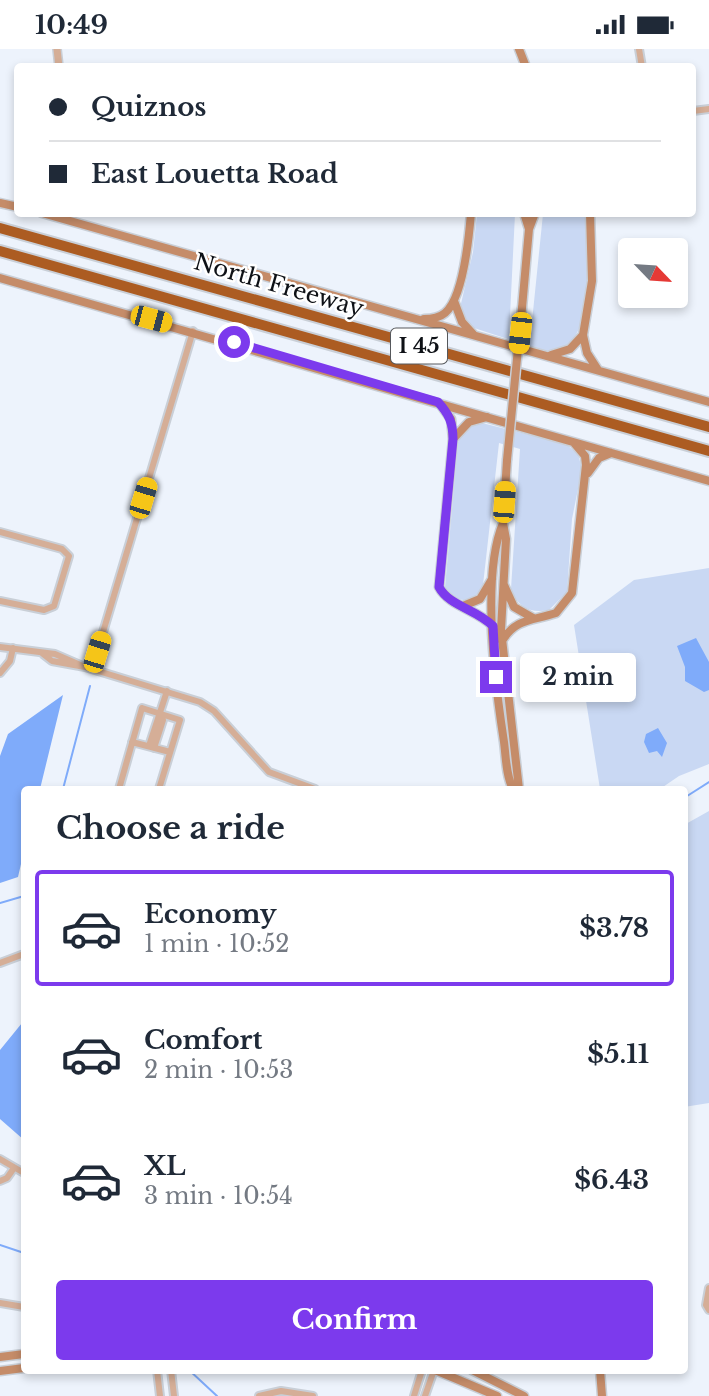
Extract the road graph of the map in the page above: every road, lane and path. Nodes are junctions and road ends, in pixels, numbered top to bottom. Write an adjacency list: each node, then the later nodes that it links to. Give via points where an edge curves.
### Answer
1 (470, 217): 10 (main road)
2 (525, 217): 7 (main road)
3 (533, 217): 7 (main road)
4 (590, 217): 13 (main road, via 592,281)
5 (80, 218): 11 (main road)
6 (0, 227): 20 (highway, North Freeway / I 45)
7 (529, 229): 27 (main road, bridge)
8 (0, 251): 23 (highway, North Freeway / I 45)
9 (0, 278): 12 (main road)
10 (454, 301): 11 (main road, via 445,313); 14 (main road, via 462,322)
11 (419, 320): 14 (main road)
12 (193, 331): 17 (main road); 38 (street)
13 (583, 335): 15 (main road, via 570,349); 16 (main road)
14 (476, 336): 15 (main road)
15 (548, 356): 16 (main road)
16 (598, 370): 18 (main road)
17 (438, 402): 19 (main road); 21 (main road, via 451,419)
18 (709, 402)
19 (491, 417): 21 (main road, via 469,422); 22 (main road)
20 (709, 427)
21 (453, 439): 32 (main road, via 439,579 443,595)
22 (569, 440): 24 (main road); 25 (main road, via 584,456)
23 (709, 450)
24 (615, 453): 25 (main road, via 599,457); 26 (main road)
25 (585, 479): 33 (main road, via 572,593 556,613)
26 (709, 481)
27 (503, 523): 29 (main road, via 496,538); 30 (main road)
28 (0, 532): 31 (street, via 62,549 69,556 54,606 44,610)
29 (494, 575): 32 (main road, via 480,599); 34 (main road)
30 (503, 580): 33 (main road, via 514,607); 35 (main road)
31 (0, 601)
32 (463, 606): 34 (main road)
33 (533, 618): 35 (main road, via 514,625)
34 (493, 626): 40 (main road)
35 (502, 642): 41 (main road)
36 (0, 646): 37 (street)
37 (13, 648): 38 (street, via 55,654); 39 (street)
38 (88, 669): 42 (street)
39 (0, 673)
40 (496, 677): 41 (main road); 50 (main road)
41 (506, 687): 51 (main road)
42 (167, 691): 43 (street); 49 (street, via 214,711 269,772)
43 (160, 714): 44 (street, via 142,708); 45 (street); 46 (street, via 180,720)
44 (132, 741): 45 (street); 47 (street)
45 (152, 747): 46 (street)
46 (168, 751): 48 (street)
47 (120, 786)
48 (160, 786)
49 (307, 786)
50 (513, 786)
51 (519, 786)
52 (21, 955): 53 (street)
53 (0, 963)
54 (0, 1159): 55 (street)
55 (14, 1168): 56 (street); 57 (street)
56 (21, 1172)
57 (0, 1181)
58 (709, 1289): 61 (street, via 705,1305)
59 (0, 1303): 60 (street)
60 (21, 1306)
61 (709, 1310)
62 (21, 1354): 63 (main road)
63 (0, 1357)
64 (21, 1368): 65 (main road)
65 (0, 1371)
66 (157, 1374): 74 (street)
67 (171, 1374): 75 (street)
68 (421, 1374): 73 (street)
69 (433, 1374): 78 (street)
70 (444, 1374): 79 (main road)
71 (480, 1374): 80 (main road)
72 (600, 1374): 81 (main road)
73 (414, 1395): 78 (street)
74 (160, 1396)
75 (174, 1396)
76 (259, 1396): 77 (street, via 281,1391)
77 (313, 1396)
78 (425, 1396)
79 (497, 1396)
80 (524, 1396)
81 (600, 1396)

